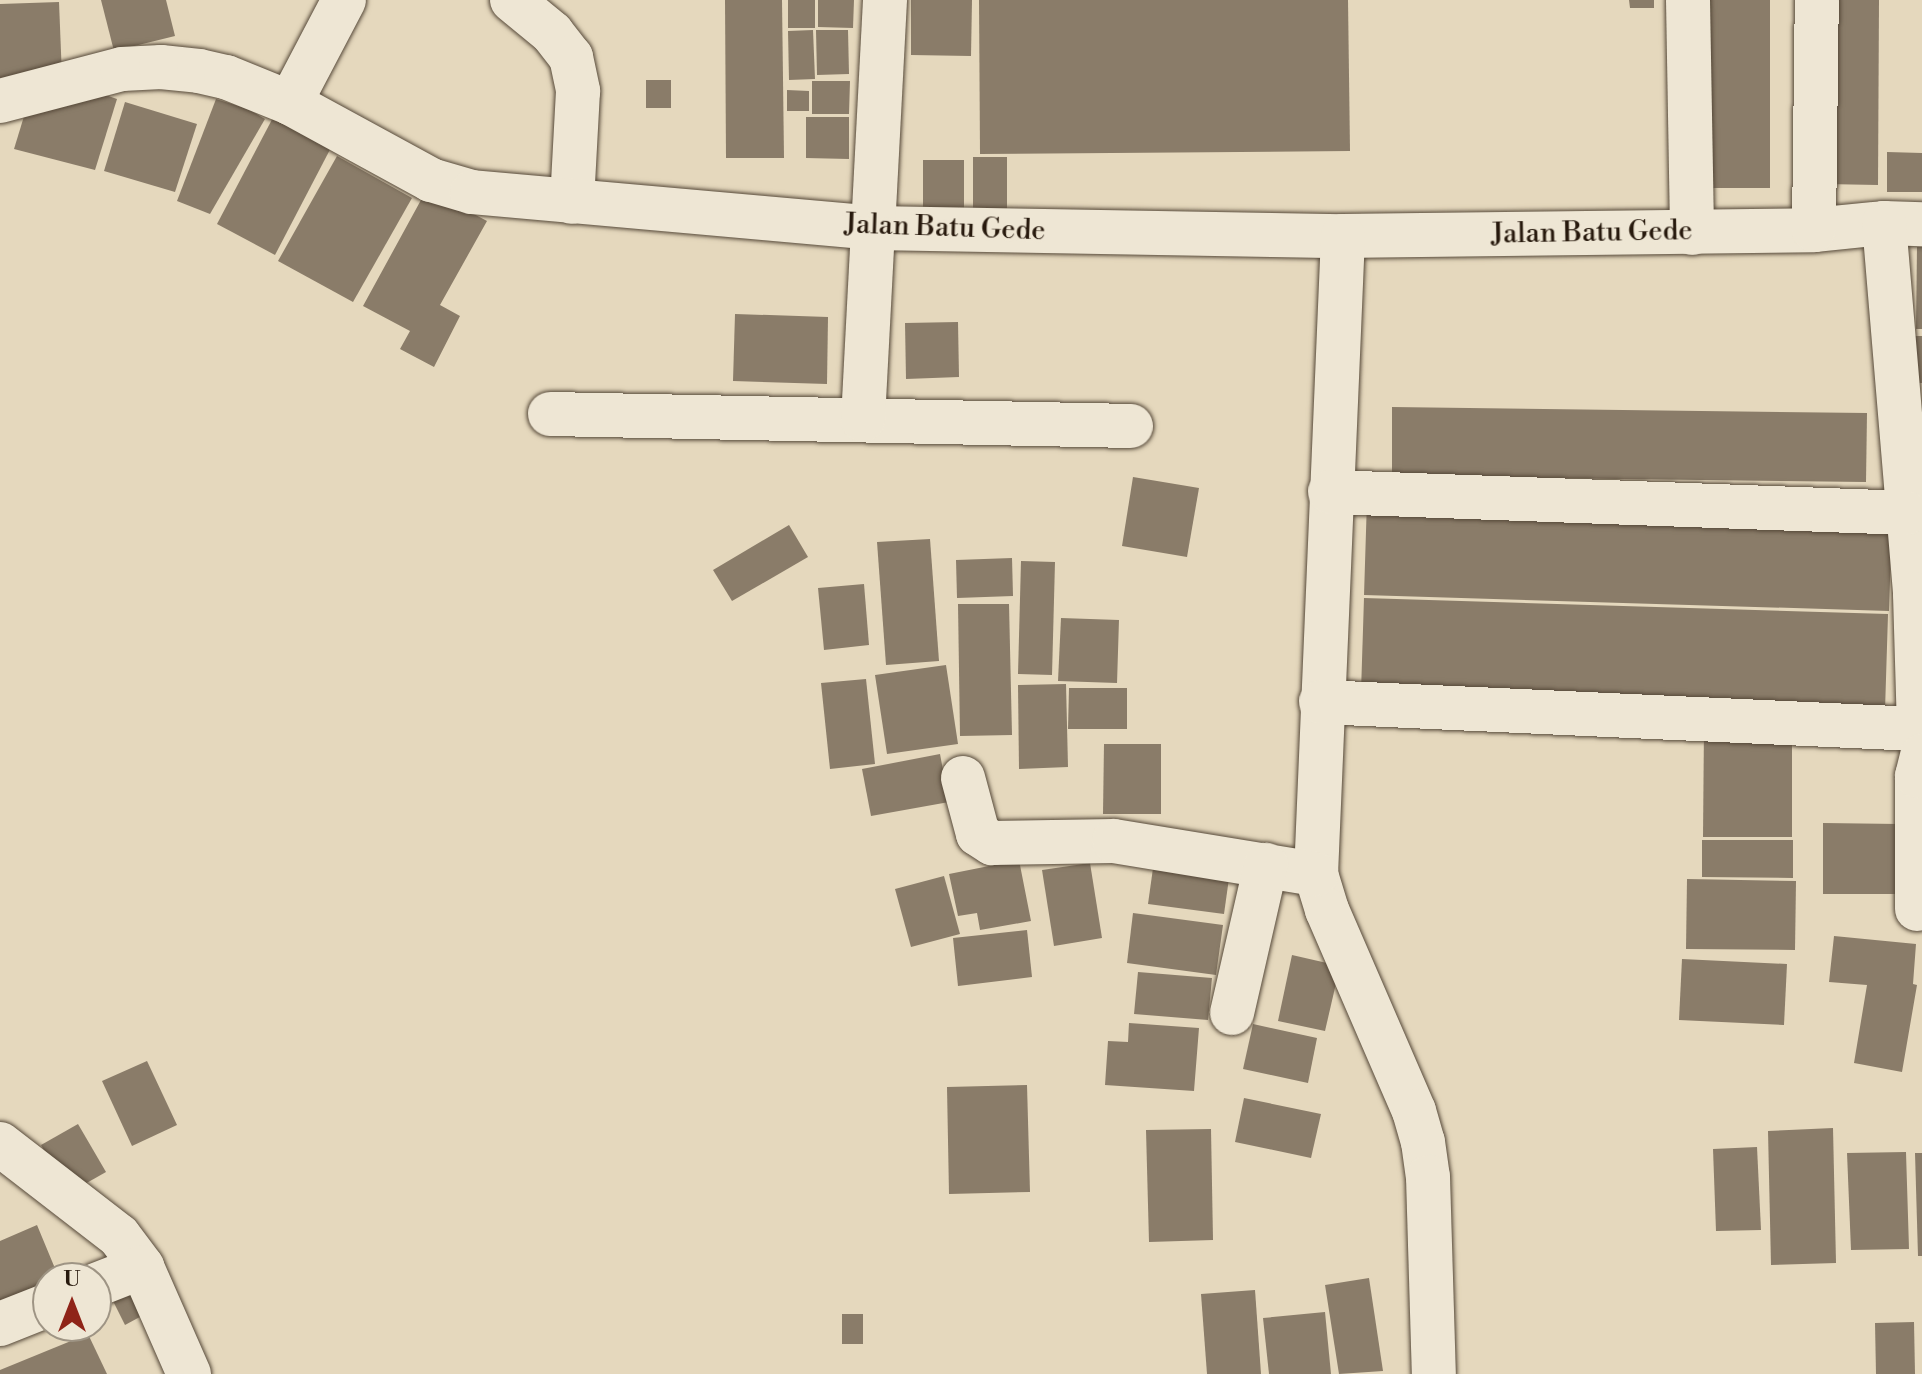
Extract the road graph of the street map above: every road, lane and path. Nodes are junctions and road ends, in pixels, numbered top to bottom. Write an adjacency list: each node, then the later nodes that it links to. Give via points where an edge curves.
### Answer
1 (344, 0): 7 (street)
2 (512, 0): 8 (street, via 552,33 571,57 578,91)
3 (885, 0): 10 (street)
4 (1688, 0): 12 (street)
5 (1817, 0): 11 (street)
6 (0, 101): 7 (street, Jalan Batu Gede, via 122,69 161,67 226,77)
7 (290, 103): 8 (street, Jalan Batu Gede, via 431,180 472,192)
8 (572, 202): 10 (street, Jalan Batu Gede)
9 (1903, 223): 11 (street, Jalan Batu Gede); 18 (street)
10 (873, 228): 13 (street, Jalan Batu Gede); 15 (street)
11 (1814, 230): 12 (street, Jalan Batu Gede)
12 (1692, 233): 13 (street, Jalan Batu Gede)
13 (1343, 236): 17 (street)
14 (550, 414): 15 (street)
15 (863, 420): 16 (street)
16 (1131, 426)
17 (1330, 492): 18 (street); 20 (street)
18 (1907, 513): 19 (street)
19 (1918, 594): 21 (street)
20 (1321, 702): 21 (street); 24 (street)
21 (1921, 741): 25 (street)
22 (963, 778): 23 (street, via 983,841 1114,841)
23 (1266, 865): 24 (street); 26 (street)
24 (1316, 874): 33 (street, via 1423,1142)
25 (1917, 909)
26 (1232, 1013)
27 (0, 1144): 28 (street, via 119,1236)
28 (142, 1267): 29 (street); 32 (street)
29 (112, 1279)
30 (32, 1311): 31 (street)
31 (0, 1324)
32 (189, 1374)
33 (1434, 1374)

